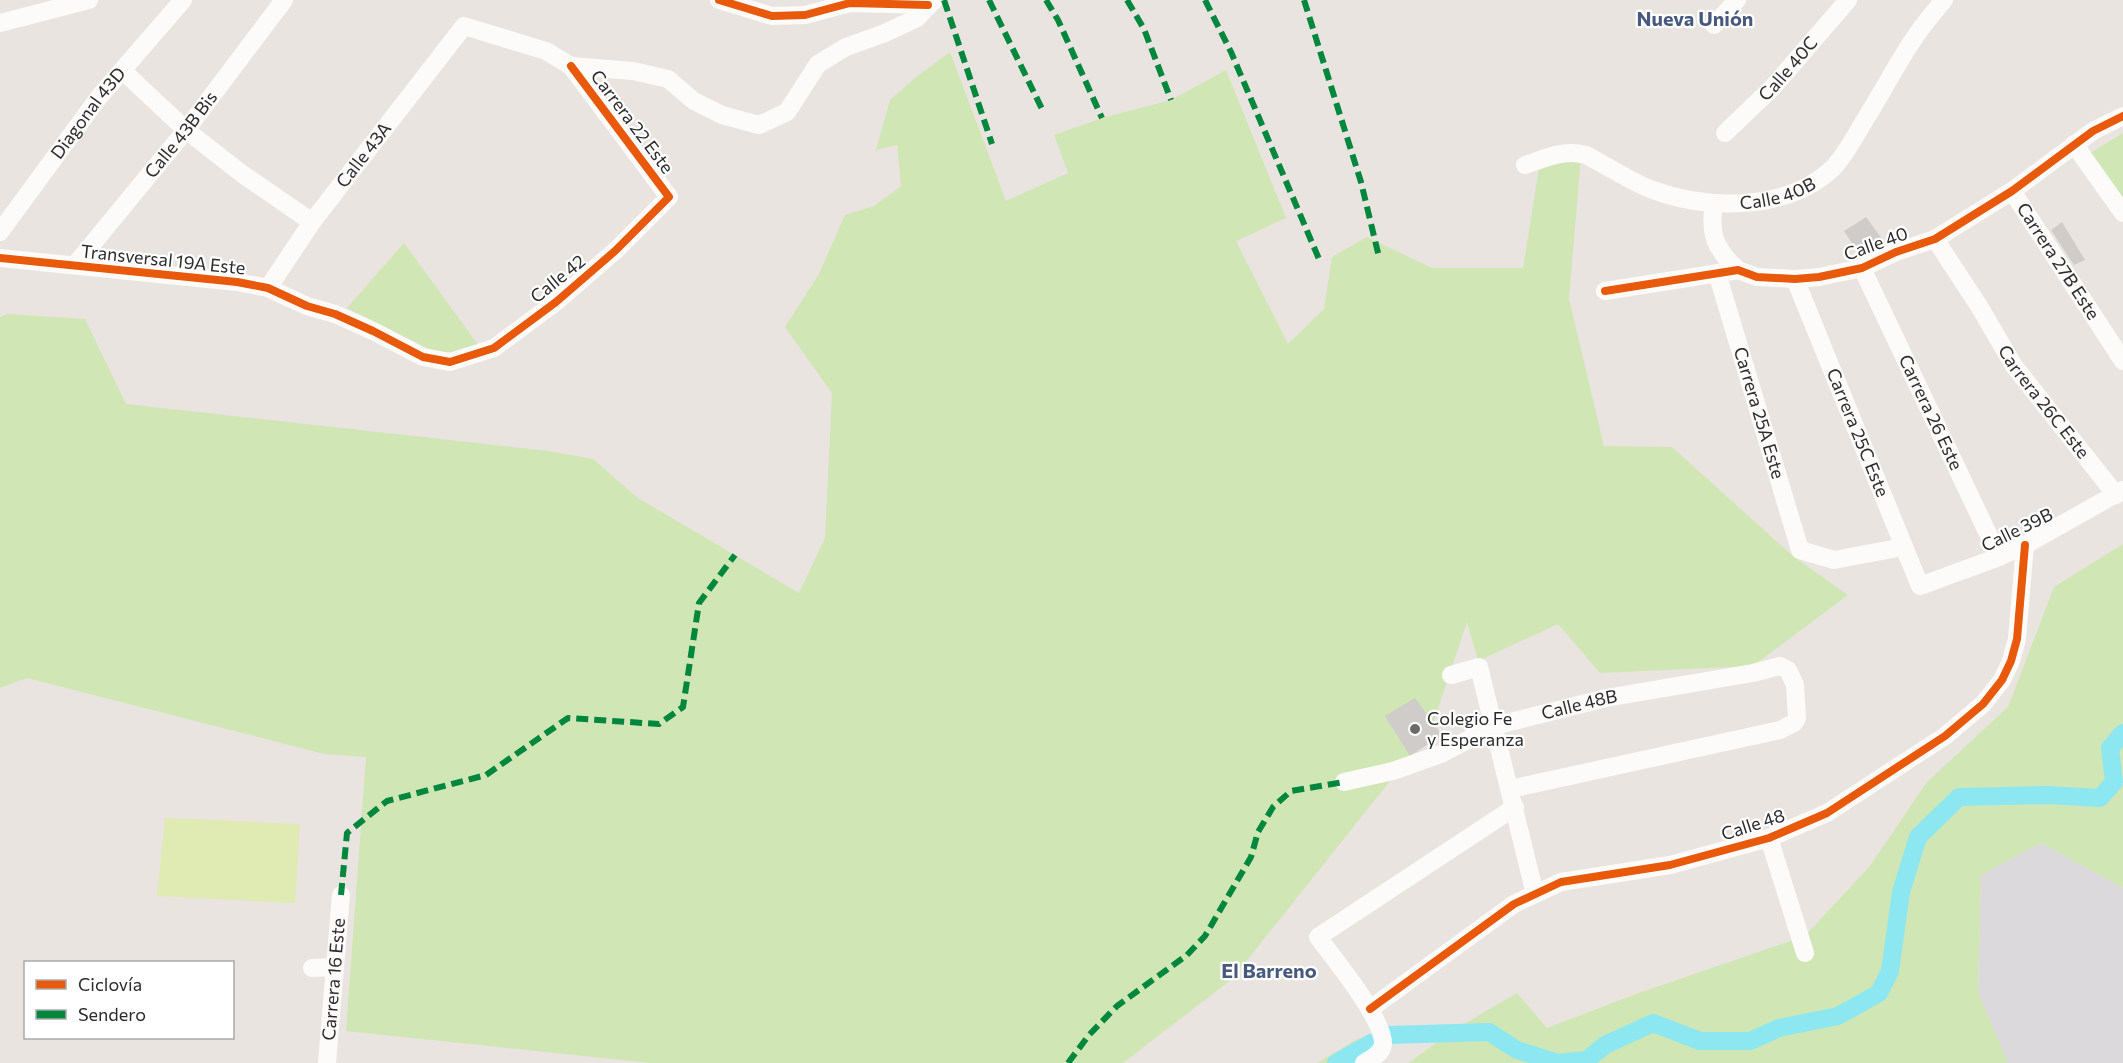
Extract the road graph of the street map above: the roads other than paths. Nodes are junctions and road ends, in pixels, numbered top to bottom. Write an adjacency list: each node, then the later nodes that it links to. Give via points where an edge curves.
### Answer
1 (89, 0): 9 (street)
2 (183, 0): 12 (street, Diagonal 43D)
3 (284, 0): 14 (street, Calle 43B Bis)
4 (719, 0): 8 (street, via 772,16 805,15 850,3)
5 (1737, 0): 10 (street)
6 (1848, 0): 15 (street, Calle 40C, via 1772,88)
7 (1944, 0): 20 (street, Calle 40B, via 1911,42 1833,168 1793,194)
8 (931, 2): 11 (street, via 916,18 846,47 819,64 787,112 759,125 722,115 694,101 668,80 633,71)
9 (0, 23)
10 (1714, 25)
11 (571, 66): 19 (street, Carrera 22 Este); 22 (street, Calle 43A, via 546,51 464,26)
12 (123, 71): 14 (street); 23 (street, Diagonal 43D, via 99,97)
13 (2123, 116): 16 (street, Calle 40)
14 (186, 130): 22 (street); 26 (street, Calle 43B Bis)
15 (1725, 133)
16 (2074, 144): 18 (street, Calle 40); 21 (street)
17 (1526, 165): 20 (street, Calle 40B, via 1575,152 1650,189)
18 (2012, 191): 24 (street, Calle 40); 33 (street, Carrera 27B Este)
19 (669, 197): 34 (street, Calle 42, via 556,302 494,348)
20 (1714, 203): 28 (street, via 1711,221 1715,240 1724,257)
21 (2123, 213)
22 (312, 222): 31 (street, Calle 43A)
23 (0, 232)
24 (1935, 239): 27 (street, Calle 40); 35 (street, Carrera 26C Este, via 2014,366)
25 (0, 258): 26 (street, Transversal 19A Este)
26 (75, 265): 31 (street, Transversal 19A Este)
27 (1862, 268): 30 (street, Calle 40); 38 (street, Carrera 26 Este)
28 (1738, 270): 29 (street, Calle 40); 30 (street, Calle 40, via 1757,277)
29 (1717, 273): 32 (street, Calle 40); 37 (street, Carrera 25A Este, via 1800,550 1834,560)
30 (1795, 279): 37 (street, Carrera 25C Este)
31 (267, 288): 34 (street, Transversal 19A Este, via 335,314 423,357)
32 (1605, 291)
33 (2123, 361)
34 (450, 362)
35 (2120, 493): 36 (street, Calle 39B)
36 (2025, 545): 38 (street, Calle 39B); 45 (street, Calle 48, via 2017,639 2002,680 1983,704 1945,736 1827,813)
37 (1903, 547): 39 (street, Carrera 25C Este)
38 (1999, 557): 39 (street, Calle 39B)
39 (1920, 586)
40 (1451, 675): 41 (street, via 1479,667)
41 (1494, 726): 42 (street, Calle 48B, via 1441,754 1393,771); 43 (street); 43 (street, Calle 48B, via 1606,698 1780,666 1788,670 1795,685 1797,718 1780,730)
42 (1344, 782)
43 (1510, 789): 44 (street)
44 (1515, 807): 46 (street); 51 (street, via 1318,937)
45 (1770, 838): 46 (street, Calle 48, via 1670,865 1561,882); 48 (street)
46 (1535, 894): 51 (street, Calle 48, via 1514,904)
47 (341, 895): 49 (street, Carrera 16 Este)
48 (1805, 953)
49 (335, 967): 50 (street); 52 (street, Carrera 16 Este)
50 (312, 968)
51 (1370, 1010): 53 (street, via 1382,1037 1376,1056)
52 (327, 1063)
53 (1364, 1063)

